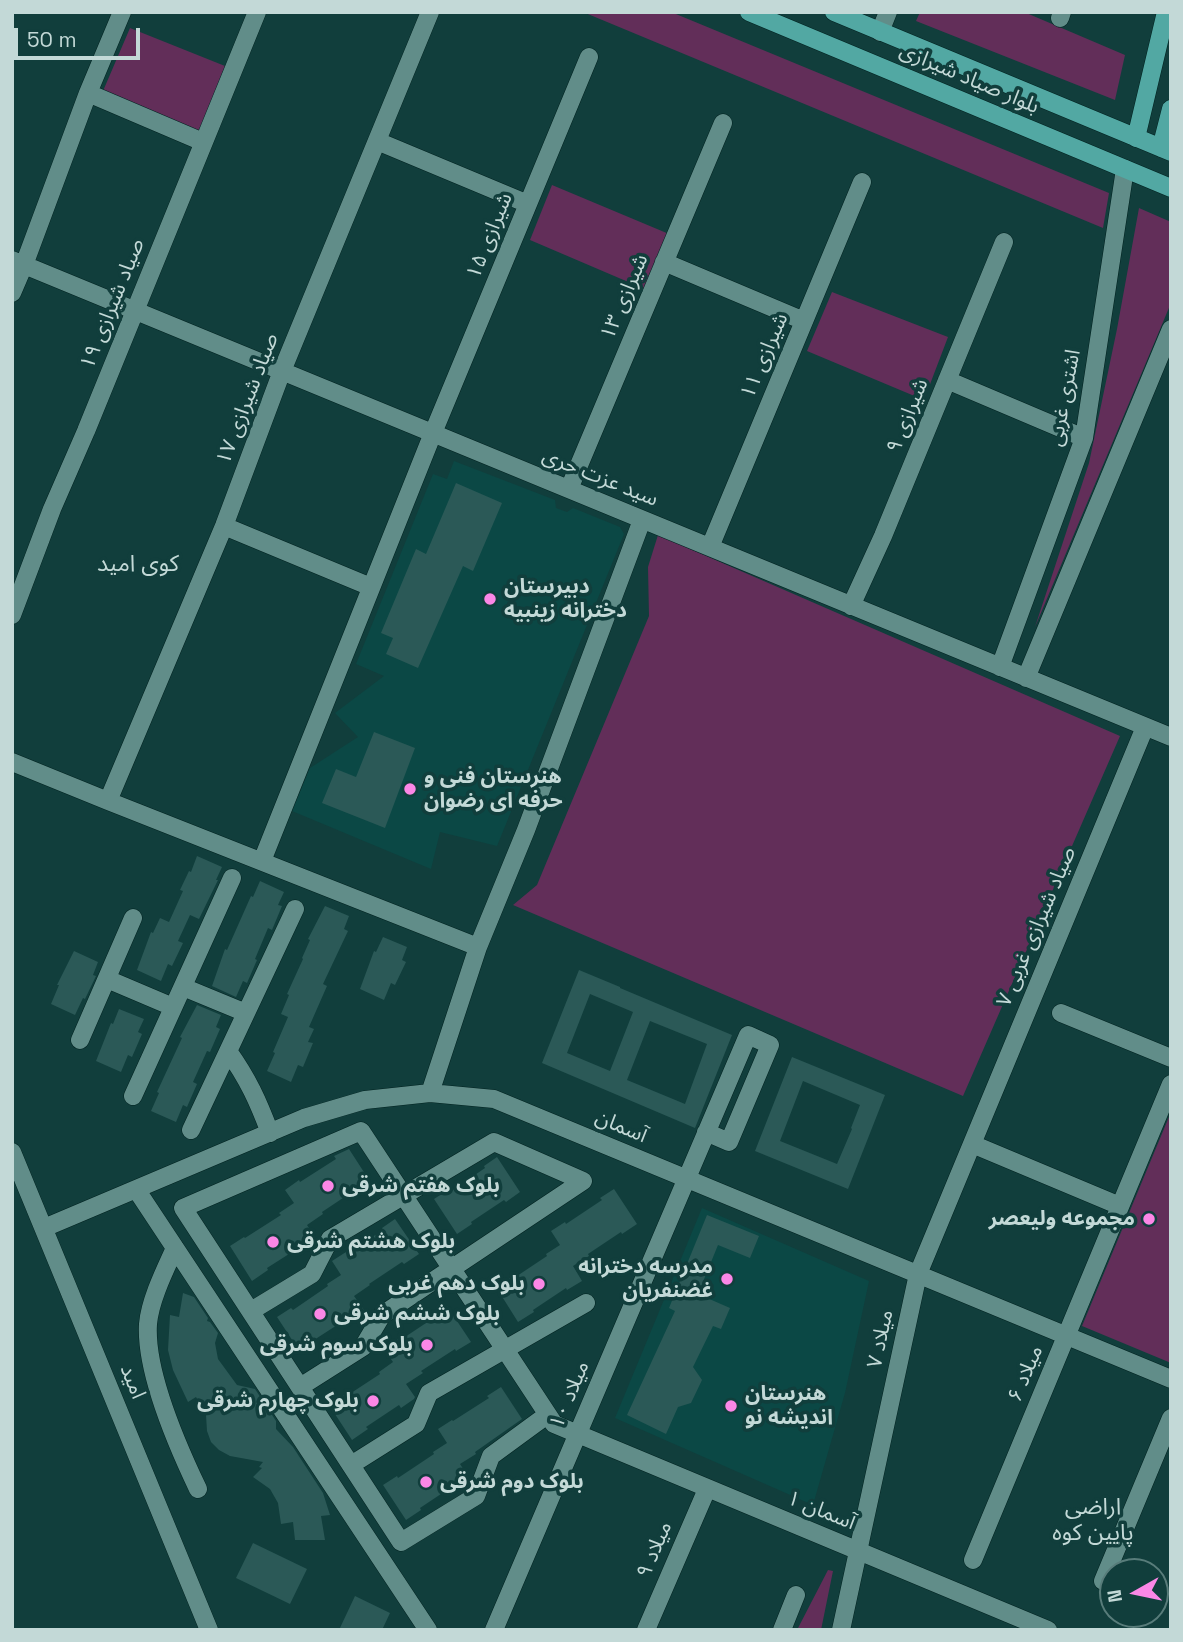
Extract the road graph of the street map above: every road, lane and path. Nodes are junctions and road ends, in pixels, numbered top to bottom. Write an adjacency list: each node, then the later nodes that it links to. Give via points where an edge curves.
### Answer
1 (122, 12): 10 (street)
2 (257, 12): 15 (street, صیاد شیرازی ۱۹)
3 (430, 12): 14 (street, صیاد شیرازی ۱۷)
4 (749, 12): 17 (main road, بلوار صیاد شیرازی)
5 (834, 12): 8 (main road, بلوار صیاد شیرازی)
6 (888, 12): 8 (street)
7 (1166, 12): 13 (main road)
8 (880, 32): 13 (main road, بلوار صیاد شیرازی)
9 (589, 57): 20 (street, شیرازی ۱۵)
10 (88, 93): 15 (street); 22 (street)
11 (1171, 109): 16 (main road)
12 (723, 123): 23 (street, شیرازی ۱۳)
13 (1136, 138): 16 (main road, بلوار صیاد شیرازی)
14 (377, 141): 20 (street); 28 (street, صیاد شیرازی ۱۷)
15 (203, 142): 25 (street, صیاد شیرازی ۱۹)
16 (1166, 150)
17 (1125, 169): 19 (main road, بلوار صیاد شیرازی); 31 (street, اشتری غربی)
18 (862, 182): 26 (street, شیرازی ۱۱)
19 (1171, 188)
20 (528, 204): 30 (street, شیرازی ۱۵)
21 (1004, 242): 29 (street, شیرازی ۹)
22 (18, 262): 24 (street); 25 (street, سید عزت حری)
23 (664, 262): 26 (street); 32 (street, شیرازی ۱۳)
24 (12, 293)
25 (135, 309): 28 (street, سید عزت حری); 38 (street, صیاد شیرازی ۱۹)
26 (804, 321): 35 (street, شیرازی ۱۱)
27 (1171, 329): 40 (street)
28 (282, 371): 30 (street, سید عزت حری); 34 (street, صیاد شیرازی ۱۷)
29 (947, 380): 31 (street); 37 (street, شیرازی ۹)
30 (433, 433): 32 (street, سید عزت حری); 36 (street, شیرازی ۱۵)
31 (1084, 438): 39 (street, اشتری غربی)
32 (569, 489): 33 (street, سید عزت حری)
33 (642, 520): 35 (street, سید عزت حری); 51 (street)
34 (224, 526): 36 (street); 46 (street, صیاد شیرازی ۱۷)
35 (710, 547): 37 (street, سید عزت حری)
36 (371, 587): 47 (street, شیرازی ۱۵)
37 (851, 606): 41 (street, سید عزت حری)
38 (12, 614)
39 (1014, 630): 40 (street, via 1023,644); 41 (street, اشتری غربی)
40 (1040, 644): 42 (street)
41 (1000, 667): 42 (street, سید عزت حری)
42 (1026, 678): 43 (street, سید عزت حری)
43 (1145, 727): 44 (street, سید عزت حری); 66 (street, صیاد شیرازی غربی ۷)
44 (1171, 737)
45 (12, 761): 46 (street)
46 (108, 801): 47 (street)
47 (262, 862): 51 (street)
48 (232, 878): 53 (street)
49 (295, 909): 55 (street)
50 (133, 918): 52 (street)
51 (478, 947): 61 (street)
52 (107, 979): 54 (street); 57 (street)
53 (183, 987): 54 (street); 55 (street)
54 (173, 1007): 62 (street)
55 (246, 1013): 58 (street)
56 (1061, 1013): 59 (street)
57 (80, 1040)
58 (228, 1051): 63 (street); 65 (street, via 245,1074)
59 (1171, 1058)
60 (1171, 1084): 71 (street, میلاد ۶)
61 (430, 1093): 65 (street, آسمان, via 365,1100); 68 (street, آسمان, via 494,1099)
62 (133, 1096)
63 (191, 1130)
64 (706, 1132): 64 (street, میلاد ۱۰, via 748,1035 770,1045 729,1142); 68 (street, میلاد ۱۰)
65 (270, 1133): 69 (street, آسمان)
66 (972, 1144): 71 (street); 75 (street, میلاد ۷)
67 (12, 1152): 72 (street, امید)
68 (687, 1178): 75 (street, آسمان); 84 (street, میلاد ۱۰)
69 (136, 1189): 72 (street, آسمان); 73 (street)
70 (403, 1195): 74 (street); 74 (street, via 494,1142 583,1181); 77 (street, via 330,1238 312,1275); 77 (street, via 361,1131 183,1208)
71 (1120, 1206): 78 (street, میلاد ۶)
72 (44, 1228): 93 (street, امید)
73 (175, 1248): 86 (street, via 158,1284 148,1323 151,1361); 94 (street)
74 (452, 1269): 79 (street); 81 (street, via 382,1315 363,1347)
75 (918, 1274): 78 (street, آسمان); 88 (street, میلاد ۷)
76 (586, 1303): 79 (street)
77 (251, 1311): 81 (street)
78 (1067, 1336): 80 (street, آسمان); 90 (street, میلاد ۶)
79 (504, 1349): 82 (street); 85 (street, via 429,1393 416,1424)
80 (1171, 1379)
81 (300, 1387): 85 (street)
82 (547, 1415): 84 (street, آسمان ۱, via 554,1424); 85 (street, via 491,1456 476,1496 401,1542)
83 (1171, 1418): 89 (street)
84 (578, 1434): 87 (street, آسمان ۱); 92 (street, میلاد ۱۰)
85 (351, 1465)
86 (198, 1489)
87 (707, 1489): 88 (street, آسمان ۱); 95 (street, میلاد ۹)
88 (858, 1551): 97 (street, میلاد ۷); 98 (street, آسمان ۱)
89 (1113, 1558)
90 (974, 1560)
91 (796, 1595): 96 (street)
92 (495, 1629)
93 (209, 1630)
94 (428, 1630)
95 (646, 1630)
96 (782, 1630)
97 (841, 1630)
98 (1048, 1630)

